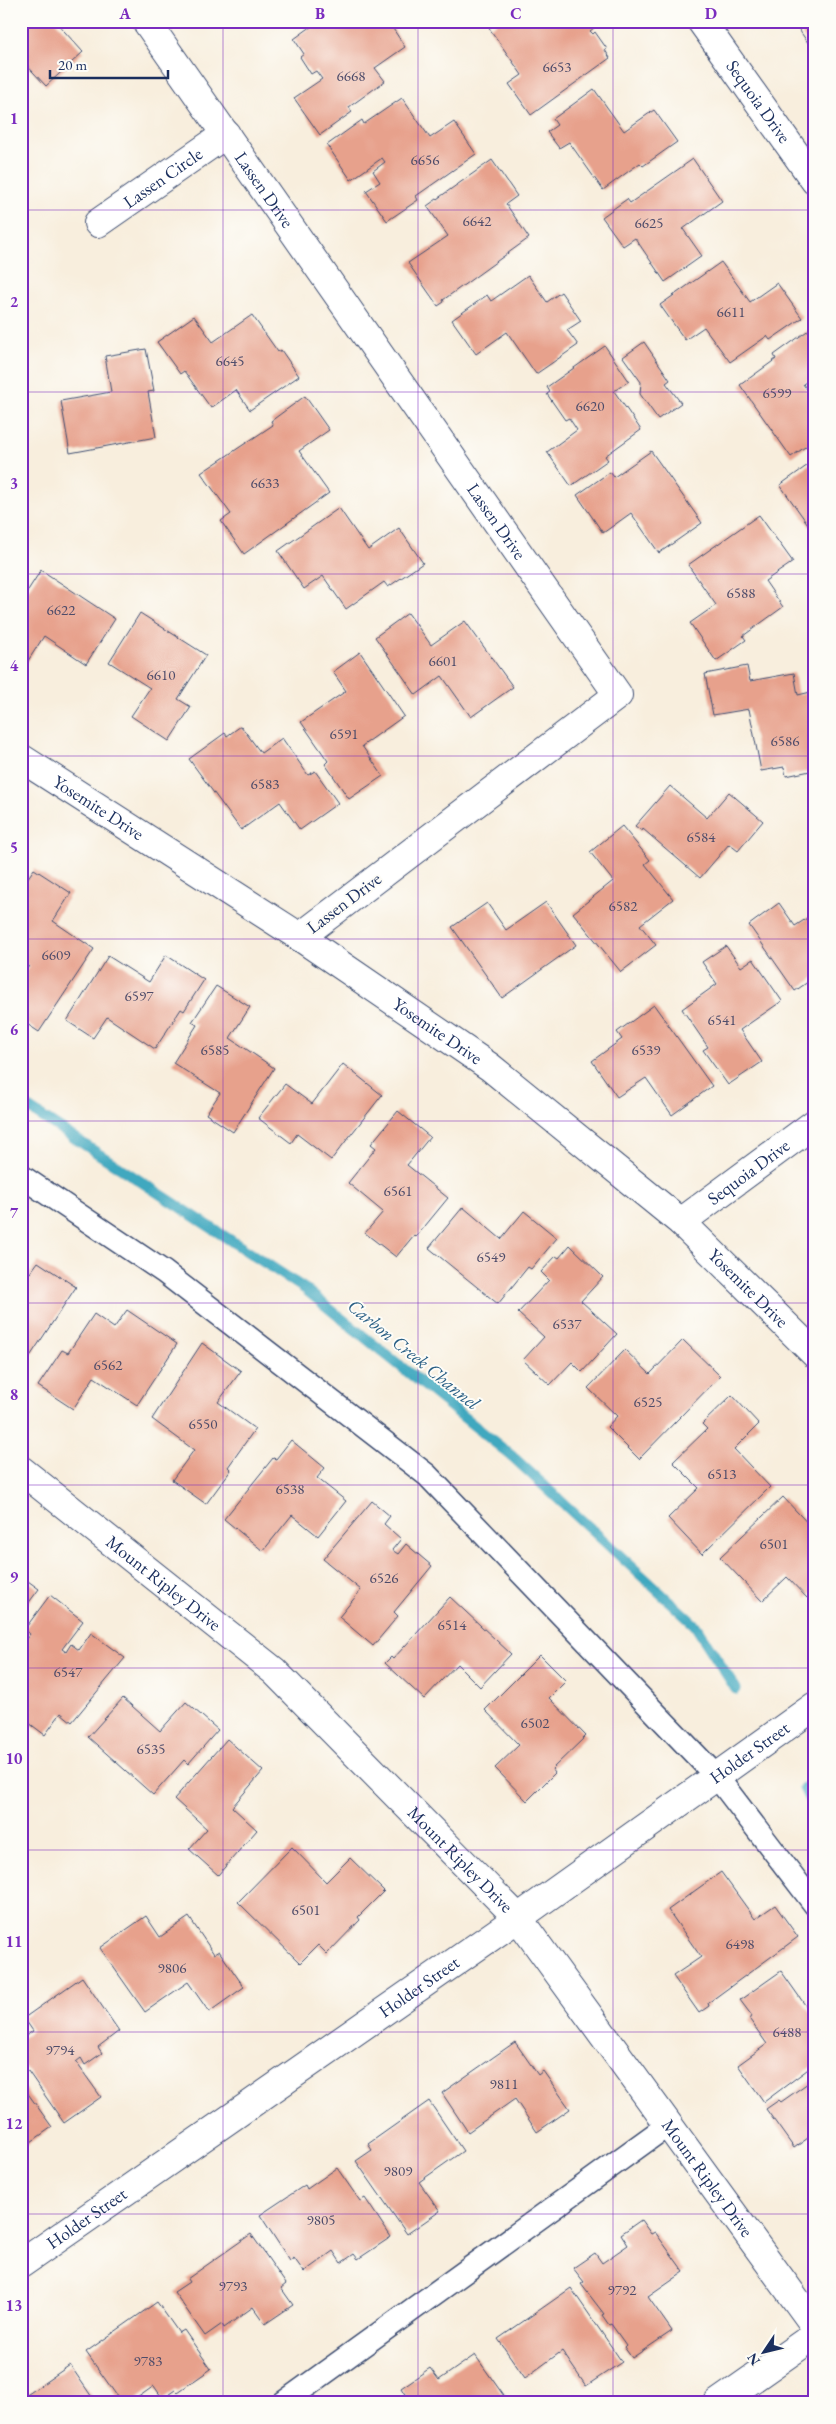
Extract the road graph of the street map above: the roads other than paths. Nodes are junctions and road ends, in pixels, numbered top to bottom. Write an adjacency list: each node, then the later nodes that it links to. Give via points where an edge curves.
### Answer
1 (146, 21): 3 (street, Lassen Drive)
2 (701, 21): 4 (street, Sequoia Drive)
3 (226, 134): 5 (street, Lassen Circle); 7 (street, Lassen Drive, via 618,695)
4 (815, 181)
5 (98, 223)
6 (21, 758): 7 (street, Yosemite Drive)
7 (300, 937): 10 (street, Yosemite Drive, via 490,1067)
8 (815, 1123): 10 (street, Sequoia Drive)
9 (21, 1176): 14 (lane, via 164,1272 427,1475)
10 (681, 1222): 11 (street, Yosemite Drive)
11 (815, 1354)
12 (21, 1470): 16 (street, Mount Ripley Drive, via 274,1671)
13 (815, 1706): 14 (street, Holder Street)
14 (717, 1776): 15 (lane); 16 (street, Holder Street)
15 (815, 1904)
16 (518, 1918): 17 (street, Mount Ripley Drive); 18 (street, Holder Street)
17 (668, 2125): 19 (street, Mount Ripley Drive); 21 (lane)
18 (21, 2264)
19 (815, 2326)
20 (815, 2334): 22 (street)
21 (283, 2403)
22 (718, 2403)

